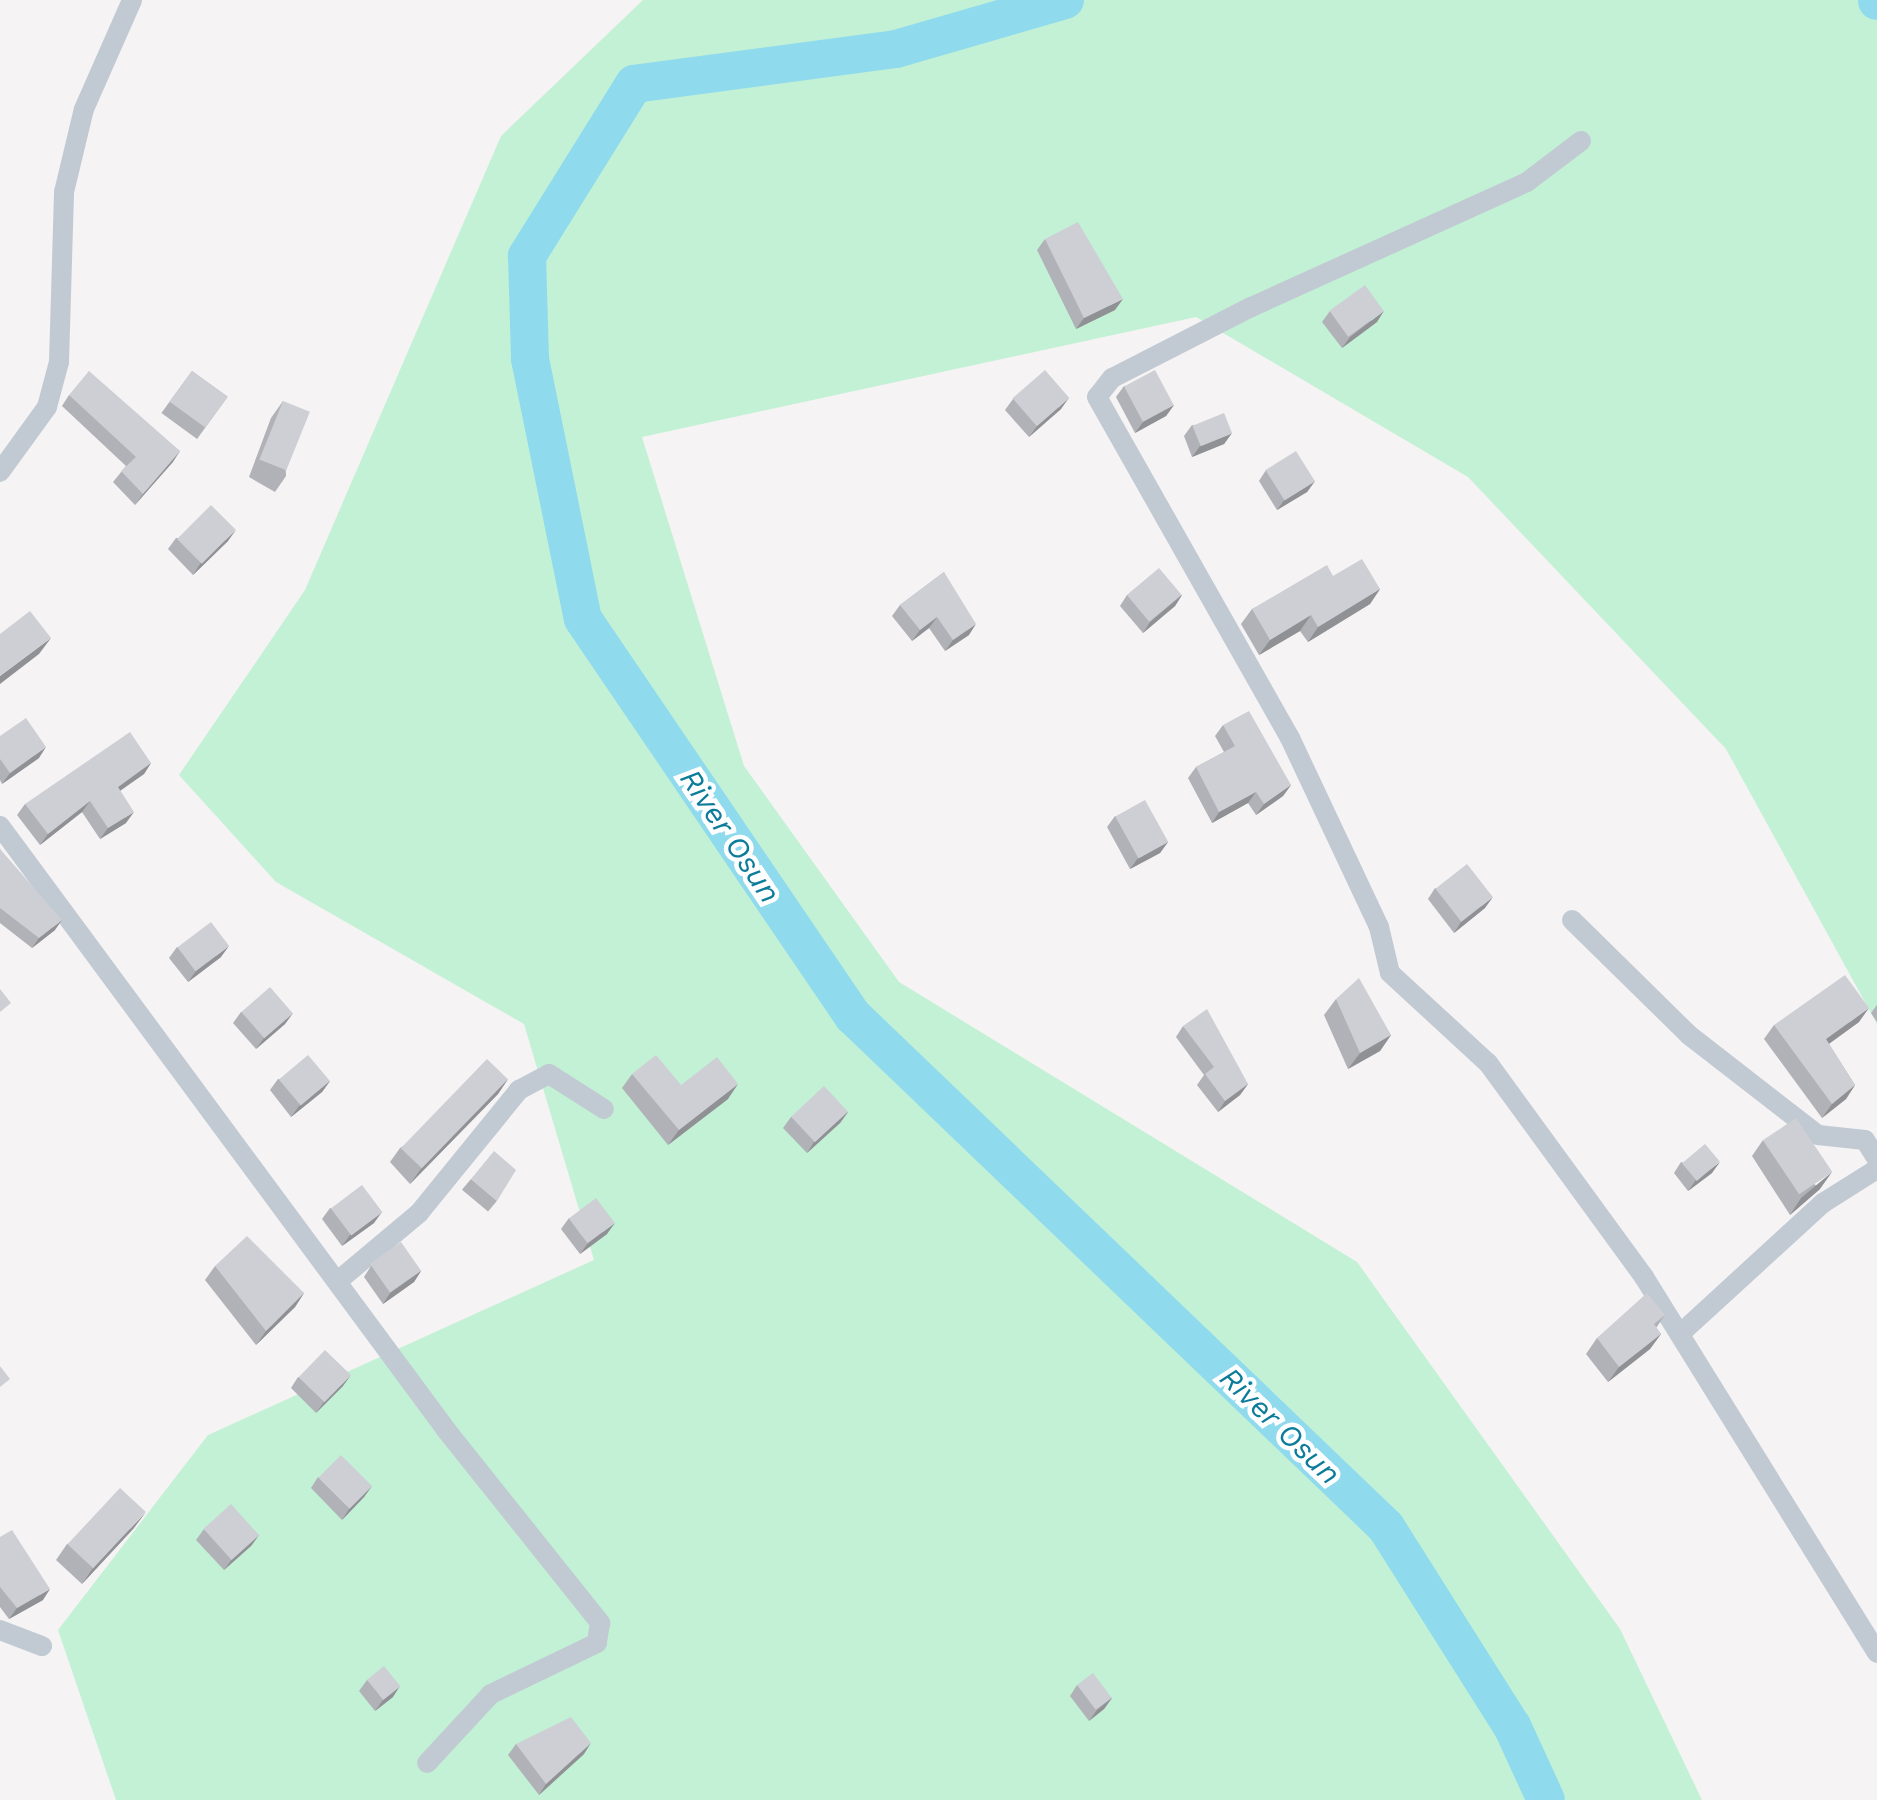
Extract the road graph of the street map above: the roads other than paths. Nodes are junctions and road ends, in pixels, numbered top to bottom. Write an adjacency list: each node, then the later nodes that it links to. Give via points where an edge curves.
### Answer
1 (132, 0): 3 (street, via 84,108 64,192 60,362 47,407)
2 (1581, 141): 10 (street, via 1527,182 1251,307 1112,378 1098,397 1290,738 1379,928 1390,973 1488,1064)
3 (0, 472)
4 (0, 826): 9 (street)
5 (1572, 920): 7 (street, via 1689,1036 1818,1135 1865,1140)
6 (604, 1109): 9 (street, via 549,1074 519,1090 419,1214)
7 (1877, 1159)
8 (1877, 1169): 10 (street, via 1823,1203)
9 (340, 1280): 14 (street, via 602,1634 491,1694)
10 (1681, 1333): 13 (street)
11 (0, 1630): 12 (street)
12 (42, 1646)
13 (1877, 1653)
14 (427, 1763)

